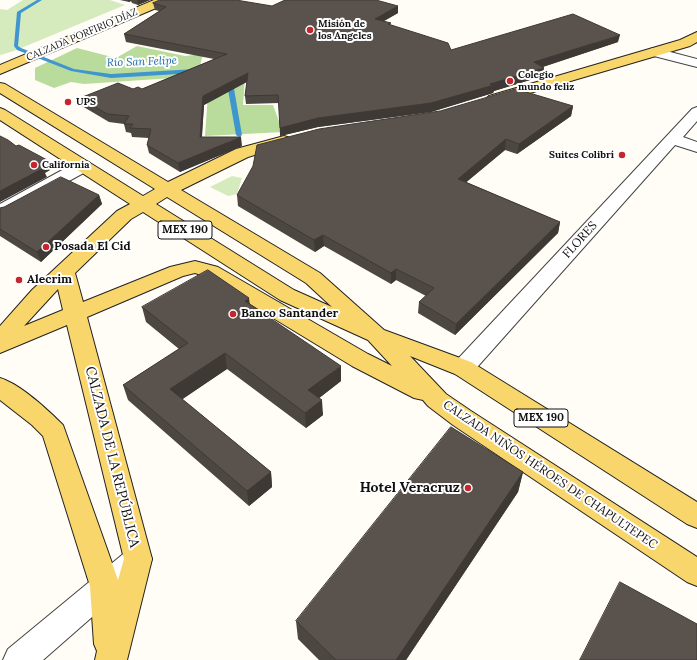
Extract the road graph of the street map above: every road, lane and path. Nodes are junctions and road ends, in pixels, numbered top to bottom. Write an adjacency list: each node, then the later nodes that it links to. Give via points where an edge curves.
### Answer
1 (164, 0): 5 (main road, CALZADA PORFIRIO DÍAZ)
2 (697, 36): 3 (main road, via 685,43)
3 (655, 52): 6 (street); 9 (main road)
4 (0, 62): 5 (main road)
5 (20, 62): 7 (main road, CALZADA PORFIRIO DÍAZ)
6 (697, 63)
7 (0, 70)
8 (0, 86): 16 (main road, CALZADA NIÑOS HÉROES DE CHAPULTEPEC / MEX 190)
9 (479, 104)
10 (697, 112): 13 (street, FLORES)
11 (0, 113): 15 (main road, CALZADA NIÑOS HÉROES DE CHAPULTEPEC / MEX 190)
12 (297, 138): 16 (main road, via 242,154)
13 (672, 139): 14 (street); 24 (street, FLORES)
14 (697, 147)
15 (83, 166): 17 (main road, CALZADA NIÑOS HÉROES DE CHAPULTEPEC / MEX 190); 18 (street)
16 (168, 189): 17 (main road); 21 (main road, CALZADA NIÑOS HÉROES DE CHAPULTEPEC / MEX 190, via 313,278)
17 (143, 204): 19 (main road, via 124,215); 21 (main road, CALZADA NIÑOS HÉROES DE CHAPULTEPEC / MEX 190, via 287,295)
18 (0, 210)
19 (64, 271): 20 (main road, CALZADA DE LA REPÚBLICA); 22 (main road, via 39,295)
20 (75, 314): 23 (main road); 26 (main road, via 177,271 195,267 211,271 360,360); 28 (main road, CALZADA DE LA REPÚBLICA)
21 (376, 335): 24 (main road, CALZADA NIÑOS HÉROES DE CHAPULTEPEC / MEX 190); 26 (main road, CALZADA NIÑOS HÉROES DE CHAPULTEPEC / MEX 190)
22 (0, 340)
23 (0, 345)
24 (463, 368): 27 (main road, CALZADA NIÑOS HÉROES DE CHAPULTEPEC / MEX 190)
25 (0, 387): 30 (main road, CALZADA DE LA REPÚBLICA, via 41,418 54,432)
26 (437, 400): 29 (main road, CALZADA NIÑOS HÉROES DE CHAPULTEPEC / MEX 190)
27 (697, 516)
28 (138, 559): 30 (street); 31 (main road, CALZADA DE LA REPÚBLICA)
29 (697, 573)
30 (105, 586): 31 (main road, CALZADA DE LA REPÚBLICA); 32 (street)
31 (111, 658)
32 (19, 660)

